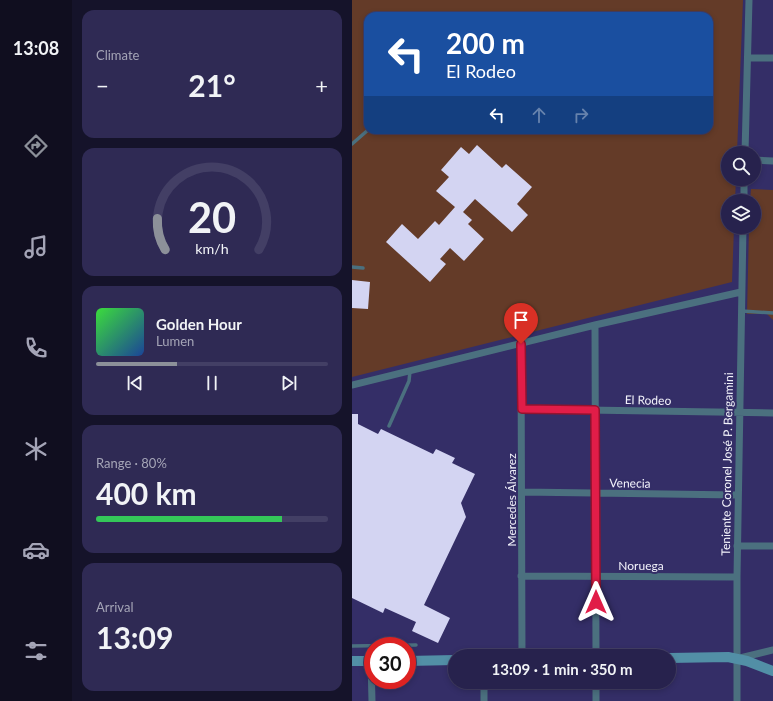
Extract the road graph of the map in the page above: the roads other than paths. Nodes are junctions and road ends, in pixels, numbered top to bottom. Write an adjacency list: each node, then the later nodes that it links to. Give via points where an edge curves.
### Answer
1 (749, 0): 2 (street)
2 (748, 58): 3 (street); 6 (street)
3 (773, 58)
4 (364, 134): 5 (lane)
5 (352, 144)
6 (745, 146)
7 (761, 160): 8 (street)
8 (773, 161)
9 (743, 234): 12 (street, Teniente Coronel José P. Bergamini)
10 (352, 267): 11 (lane)
11 (363, 268)
12 (741, 292): 13 (street, Teniente Coronel José P. Bergamini); 15 (street)
13 (741, 311): 14 (lane); 21 (street, Teniente Coronel José P. Bergamini)
14 (773, 313)
15 (595, 325): 16 (street); 20 (street)
16 (521, 344): 17 (street); 19 (street, Mercedes Álvarez)
17 (410, 371): 18 (street); 23 (lane, via 409,381)
18 (352, 385)
19 (522, 409): 20 (street, El Rodeo); 24 (street, Mercedes Álvarez)
20 (595, 410): 21 (street, El Rodeo); 25 (street)
21 (739, 413): 22 (street, El Rodeo); 26 (street, Teniente Coronel José P. Bergamini)
22 (773, 413)
23 (388, 426)
24 (522, 492): 25 (street, Venecia); 29 (street, Mercedes Álvarez)
25 (595, 493): 26 (street, Venecia); 30 (street)
26 (738, 495): 27 (street, Teniente Coronel José P. Bergamini)
27 (737, 546): 28 (street); 31 (street, Teniente Coronel José P. Bergamini)
28 (773, 546)
29 (522, 576): 30 (street, Noruega); 34 (street, Mercedes Álvarez)
30 (595, 576): 31 (street, Noruega); 35 (street)
31 (737, 577): 38 (street, Teniente Coronel José P. Bergamini)
32 (352, 646): 33 (lane)
33 (364, 646)
34 (522, 649)
35 (596, 649)
36 (773, 650): 38 (street)
37 (676, 658): 38 (street)
38 (738, 659): 43 (street); 50 (street, Teniente Coronel José P. Bergamini)
39 (416, 660): 40 (street)
40 (448, 660)
41 (364, 661): 42 (street)
42 (352, 662)
43 (773, 671)
44 (372, 689): 47 (street)
45 (484, 689): 48 (street)
46 (596, 689): 49 (street)
47 (372, 701)
48 (484, 701)
49 (596, 701)
50 (737, 701)

